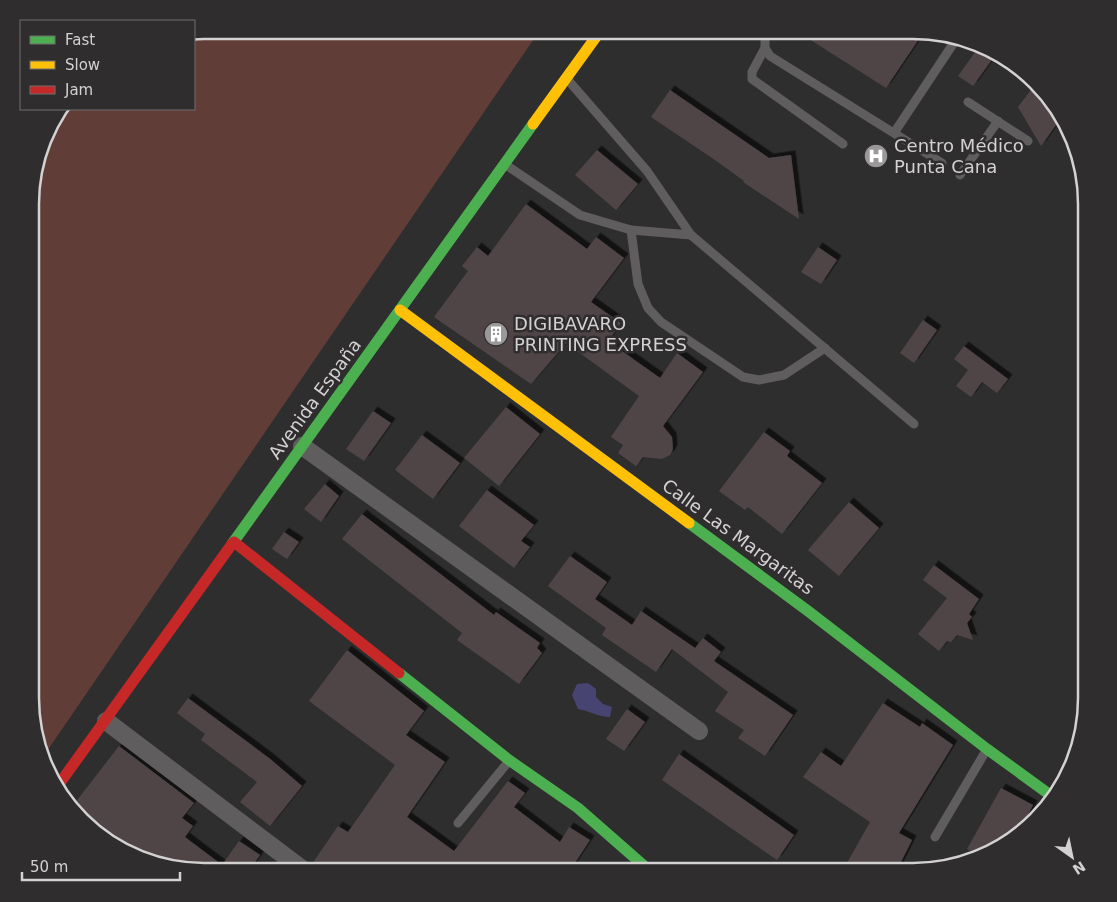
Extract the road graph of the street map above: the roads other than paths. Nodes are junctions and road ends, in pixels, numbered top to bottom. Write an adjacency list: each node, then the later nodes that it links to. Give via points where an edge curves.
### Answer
1 (594, 39): 5 (street, Avenida España)
2 (765, 39): 4 (lane)
3 (953, 43): 8 (lane)
4 (765, 48): 8 (lane, via 770,56); 10 (lane, via 752,72 752,79)
5 (566, 78): 11 (street, Avenida España); 15 (lane, via 647,171)
6 (968, 102): 7 (lane)
7 (998, 121): 9 (lane); 13 (lane)
8 (894, 133): 12 (lane)
9 (1028, 141)
10 (844, 144)
11 (505, 164): 14 (lane, via 580,215); 16 (street, Avenida España)
12 (942, 164)
13 (960, 175)
14 (631, 230): 15 (lane); 17 (lane, via 638,284 648,308 661,322 743,377 759,380 784,374)
15 (691, 235): 17 (lane)
16 (400, 310): 19 (street, Avenida España); 23 (street, Calle Las Margaritas, via 808,611)
17 (824, 348): 18 (lane)
18 (914, 424)
19 (302, 446): 20 (street, Avenida España); 22 (street)
20 (234, 542): 21 (street, Avenida España); 24 (street)
21 (106, 721): 25 (street, Avenida España); 29 (street)
22 (699, 731)
23 (987, 749): 26 (street, Calle Las Margaritas); 28 (lane)
24 (509, 760): 27 (lane); 30 (street, via 578,808)
25 (61, 781)
26 (1047, 794)
27 (458, 823)
28 (935, 837)
29 (294, 863)
30 (641, 863)

